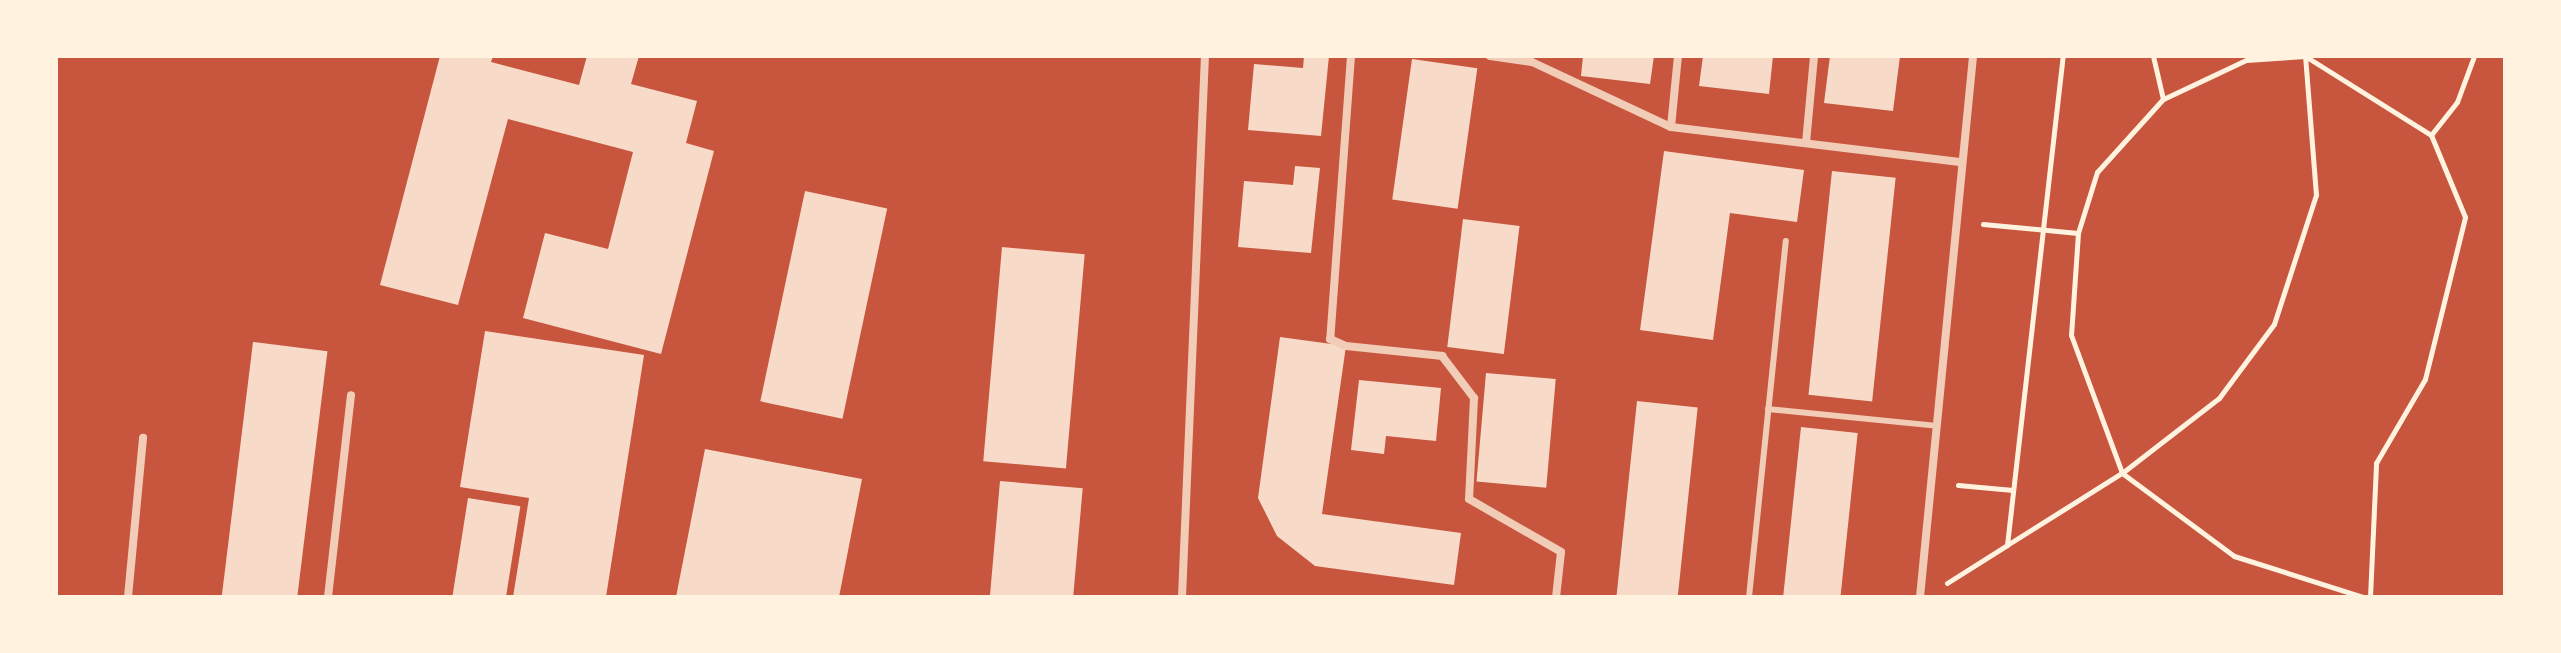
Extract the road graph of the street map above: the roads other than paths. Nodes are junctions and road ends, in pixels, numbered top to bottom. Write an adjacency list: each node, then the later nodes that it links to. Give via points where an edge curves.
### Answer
1 (1205, 56): 18 (street)
2 (1351, 56): 19 (street, via 1330,339 1346,346 1442,356 1474,398 1469,499 1561,552)
3 (1490, 56): 7 (street)
4 (1678, 56): 8 (street)
5 (1814, 56): 9 (street)
6 (1973, 56): 10 (street)
7 (1532, 59): 8 (street)
8 (1671, 127): 9 (street)
9 (1806, 143): 10 (street)
10 (1962, 162): 14 (street)
11 (1786, 241): 13 (lane)
12 (351, 395): 17 (street)
13 (1768, 409): 14 (lane); 20 (lane)
14 (1937, 426): 21 (street)
15 (143, 438): 16 (street)
16 (128, 597)
17 (328, 597)
18 (1182, 597)
19 (1556, 597)
20 (1749, 597)
21 (1920, 597)

